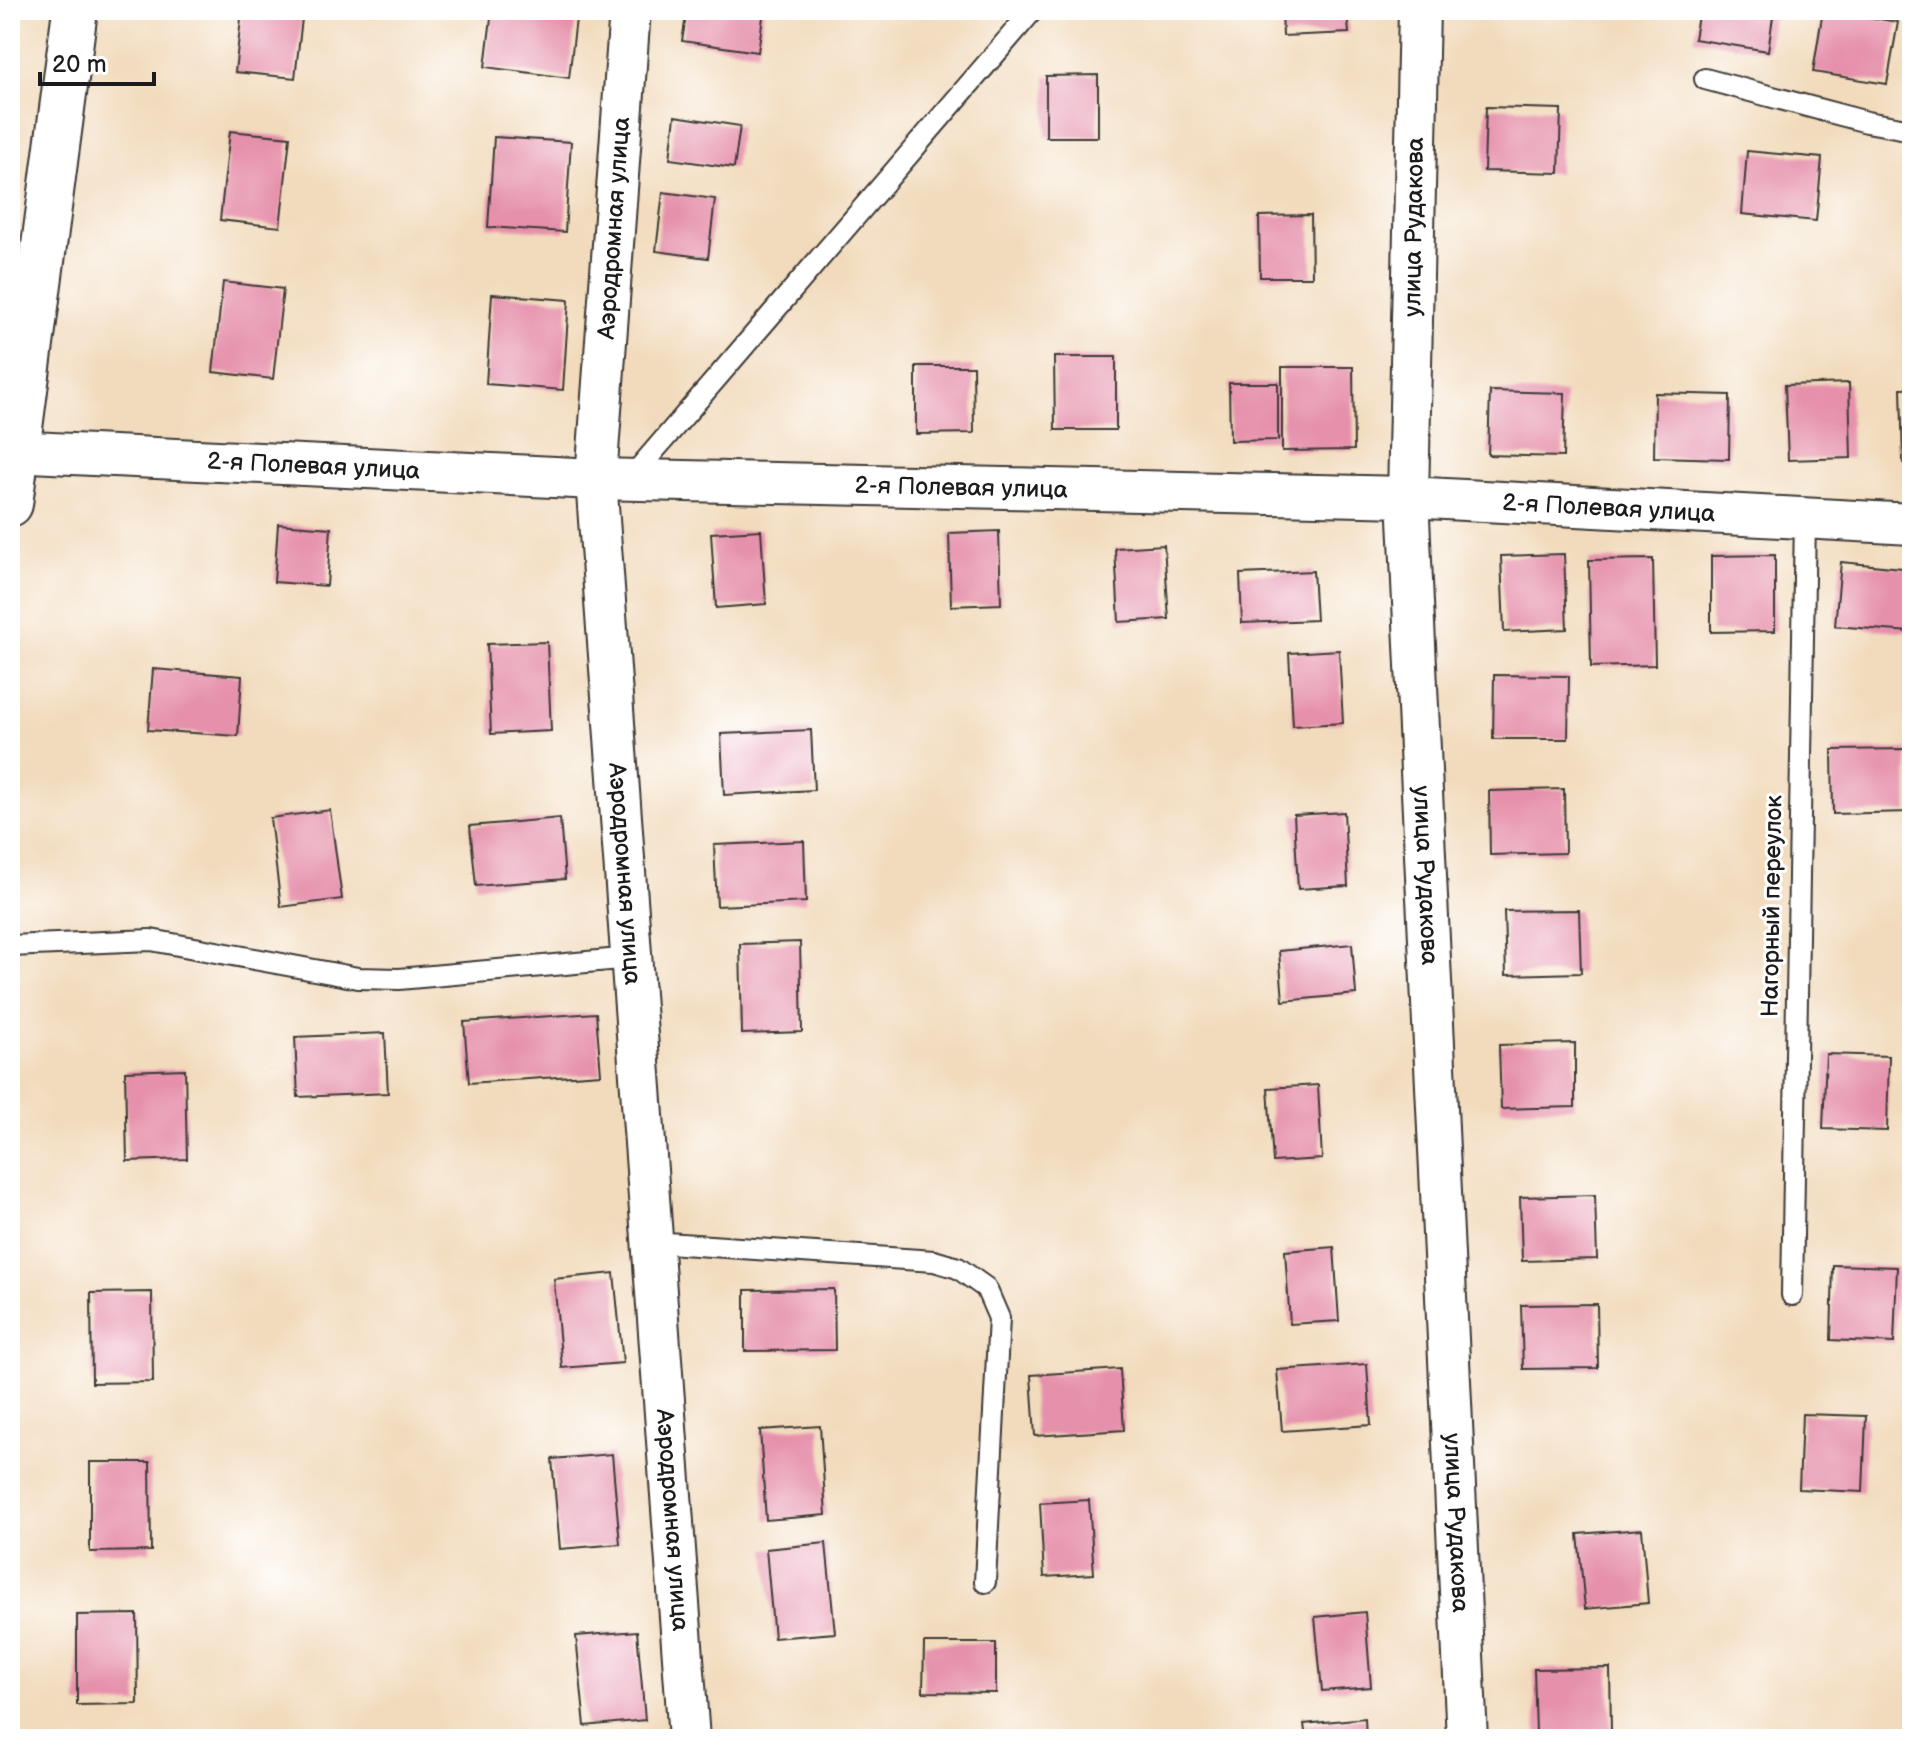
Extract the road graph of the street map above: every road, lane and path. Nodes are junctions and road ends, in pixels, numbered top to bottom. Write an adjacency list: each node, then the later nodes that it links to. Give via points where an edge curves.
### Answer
1 (75, 10): 7 (main road)
2 (630, 10): 8 (street, Аэродромная улица)
3 (1033, 10): 8 (lane)
4 (1419, 10): 9 (street, улица Рудакова)
5 (1705, 79): 6 (lane)
6 (1912, 130)
7 (14, 451): 8 (street, 2-я Полевая улица); 10 (main road)
8 (613, 479): 9 (street, 2-я Полевая улица); 14 (street, Аэродромная улица)
9 (1408, 497): 11 (street, 2-я Полевая улица); 19 (street, улица Рудакова)
10 (10, 504)
11 (1805, 518): 12 (street, 2-я Полевая улица); 16 (lane, Нагорный переулок)
12 (1912, 524)
13 (10, 946): 14 (lane, via 151,940 358,978 399,979)
14 (631, 958): 15 (street, Аэродромная улица)
15 (652, 1242): 17 (lane, via 934,1261 958,1268 986,1288 999,1318); 18 (street, Аэродромная улица)
16 (1792, 1295)
17 (985, 1582)
18 (689, 1739)
19 (1467, 1739)

